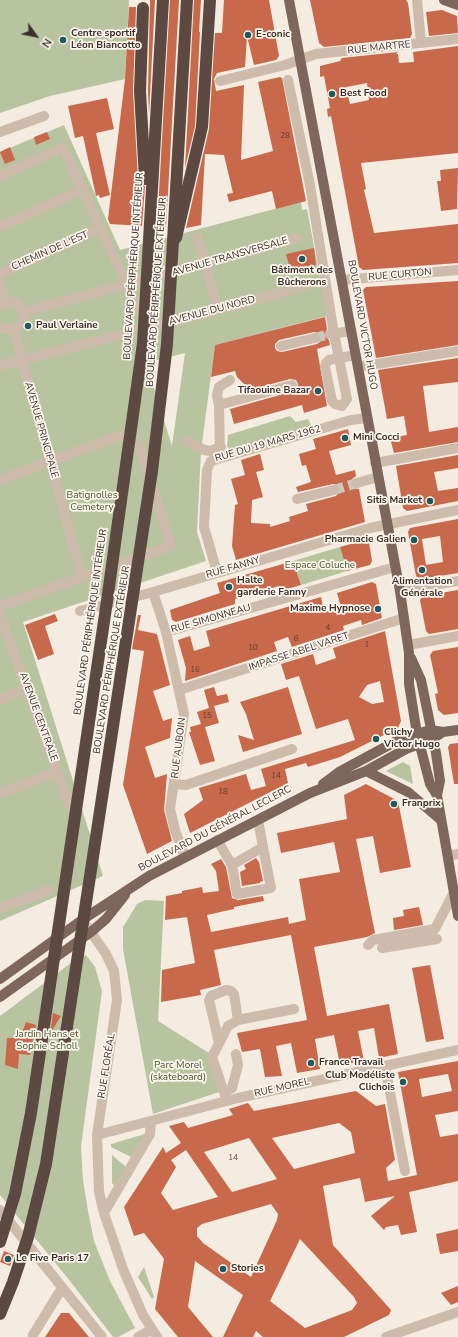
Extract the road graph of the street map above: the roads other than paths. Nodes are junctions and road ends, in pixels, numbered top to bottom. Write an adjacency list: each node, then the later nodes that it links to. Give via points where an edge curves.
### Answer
1 (163, 0): 22 (highway, BOULEVARD PÉRIPHÉRIQUE INTÉRIEUR, bridge)
2 (187, 0): 25 (highway, BOULEVARD PÉRIPHÉRIQUE EXTÉRIEUR, bridge)
3 (210, 0): 25 (highway, bridge, via 202,127)
4 (290, 0): 11 (main road, BOULEVARD VICTOR HUGO)
5 (416, 0): 10 (street)
6 (444, 0): 8 (main road)
7 (143, 4): 22 (highway, bridge, via 140,92)
8 (458, 5)
9 (458, 39): 10 (street, RUE MARTRE)
10 (421, 44): 11 (street, RUE MARTRE, via 316,54)
11 (301, 61): 13 (street, RUE MARTRE); 17 (main road, BOULEVARD VICTOR HUGO)
12 (288, 80): 18 (street)
13 (220, 81)
14 (44, 116): 15 (street)
15 (0, 132)
16 (0, 176): 19 (street, via 63,148)
17 (324, 182): 18 (street); 29 (main road, BOULEVARD VICTOR HUGO)
18 (310, 185): 40 (street)
19 (82, 190): 20 (street); 21 (street)
20 (0, 227)
21 (100, 228): 28 (street, CHEMIN DE L'EST); 31 (street)
22 (148, 232): 122 (highway, BOULEVARD PÉRIPHÉRIQUE INTÉRIEUR, bridge, via 142,350 64,892 23,1156 15,1194)
23 (197, 236): 26 (street)
24 (297, 238): 26 (street, AVENUE TRANSVERSALE)
25 (173, 253): 125 (highway, BOULEVARD PÉRIPHÉRIQUE EXTÉRIEUR, bridge, via 167,344 152,471 48,1156 28,1237)
26 (206, 264): 31 (street, AVENUE TRANSVERSALE); 34 (street)
27 (458, 270): 29 (street, RUE CURTON)
28 (0, 274)
29 (342, 280): 39 (main road, BOULEVARD VICTOR HUGO)
30 (0, 282): 33 (street)
31 (127, 285): 35 (street, AVENUE TRANSVERSALE); 37 (street, via 142,317)
32 (308, 285): 34 (street, AVENUE DU NORD)
33 (3, 304): 35 (street, via 17,304)
34 (217, 310): 37 (street, AVENUE DU NORD)
35 (24, 312): 38 (street, via 23,322)
36 (0, 327): 38 (street)
37 (152, 327): 45 (street, AVENUE DU NORD)
38 (14, 329): 45 (street, AVENUE PRINCIPALE)
39 (351, 331): 40 (street); 44 (main road, BOULEVARD VICTOR HUGO)
40 (332, 334): 44 (street, via 339,358)
41 (315, 338): 42 (street)
42 (281, 346)
43 (458, 351): 47 (street)
44 (356, 355): 47 (main road, BOULEVARD VICTOR HUGO)
45 (22, 361): 46 (street, AVENUE DU NORD); 55 (street, AVENUE PRINCIPALE)
46 (0, 366)
47 (358, 367): 51 (main road, BOULEVARD VICTOR HUGO)
48 (230, 380): 50 (street, via 219,387)
49 (292, 385): 50 (street)
50 (219, 405): 54 (street)
51 (366, 418): 54 (street, RUE DU 19 MARS 1962); 56 (main road, BOULEVARD VICTOR HUGO)
52 (187, 441): 54 (street, via 204,450)
53 (458, 448): 56 (street)
54 (220, 453): 65 (street, RUE DU 19 MARS 1962, via 208,467 204,527)
55 (51, 462): 58 (street); 66 (street, AVENUE PRINCIPALE); 66 (street, via 122,435 140,448 171,546)
56 (375, 463): 57 (main road, BOULEVARD VICTOR HUGO)
57 (378, 477): 59 (street); 63 (main road, BOULEVARD VICTOR HUGO)
58 (0, 480)
59 (357, 483)
60 (334, 490): 61 (street)
61 (297, 499)
62 (458, 510): 63 (street, RUE FANNY)
63 (387, 524): 64 (main road, BOULEVARD VICTOR HUGO); 65 (street, RUE FANNY)
64 (395, 567): 68 (main road, BOULEVARD VICTOR HUGO); 74 (street, RUE SIMONNEAU)
65 (217, 572): 69 (street, RUE FANNY)
66 (82, 577): 70 (street)
67 (458, 581): 68 (street)
68 (400, 591): 73 (main road, BOULEVARD VICTOR HUGO)
69 (154, 592): 71 (street, RUE FANNY); 74 (street, RUE AUBOIN)
70 (0, 606)
71 (80, 611)
72 (0, 615): 77 (street, AVENUE CENTRALE)
73 (404, 618): 76 (main road, BOULEVARD VICTOR HUGO); 78 (street, IMPASSE ABEL VARET)
74 (166, 632): 78 (street, RUE AUBOIN)
75 (458, 636): 76 (street)
76 (408, 649): 81 (main road, BOULEVARD VICTOR HUGO, via 421,680); 82 (main road, BOULEVARD VICTOR HUGO)
77 (27, 689): 79 (street); 85 (street, AVENUE CENTRALE)
78 (179, 690): 86 (street, RUE AUBOIN, via 184,714)
79 (0, 699)
80 (458, 730): 81 (main road, BOULEVARD DU GÉNÉRAL LECLERC)
81 (431, 735): 82 (main road, BOULEVARD DU GÉNÉRAL LECLERC); 89 (main road, BOULEVARD VICTOR HUGO, via 440,781)
82 (418, 739): 84 (main road, BOULEVARD DU GÉNÉRAL LECLERC); 88 (main road, BOULEVARD DU GÉNÉRAL LECLERC, via 402,738 339,772); 89 (main road, BOULEVARD VICTOR HUGO, via 430,784)
83 (292, 749): 86 (street, via 186,785)
84 (366, 770): 88 (main road, BOULEVARD DU GÉNÉRAL LECLERC); 92 (main road, via 408,792)
85 (58, 772): 87 (street); 90 (street, AVENUE CENTRALE)
86 (174, 784): 96 (street, RUE AUBOIN, via 170,809 174,830)
87 (0, 793)
88 (310, 793): 91 (main road, BOULEVARD DU GÉNÉRAL LECLERC)
89 (437, 795): 92 (main road, BOULEVARD VICTOR HUGO)
90 (75, 820)
91 (258, 820): 93 (main road, BOULEVARD DU GÉNÉRAL LECLERC); 94 (street)
92 (441, 820): 95 (main road, BOULEVARD VICTOR HUGO)
93 (217, 840): 96 (main road, BOULEVARD DU GÉNÉRAL LECLERC); 97 (street)
94 (263, 847): 97 (street); 97 (street, via 271,888 237,894)
95 (453, 855): 100 (main road, BOULEVARD VICTOR HUGO)
96 (185, 857): 98 (main road, BOULEVARD DU GÉNÉRAL LECLERC)
97 (232, 865)
98 (132, 888): 103 (main road); 104 (main road)
99 (49, 890): 101 (street)
100 (454, 892): 102 (main road, BOULEVARD VICTOR HUGO); 106 (street, via 435,929 373,940)
101 (0, 908)
102 (458, 916)
103 (82, 920): 104 (street, RUE FLORÉAL); 108 (main road)
104 (91, 932): 109 (main road); 118 (street, RUE FLORÉAL, via 114,971 118,1000)
105 (437, 939): 107 (street)
106 (368, 945)
107 (382, 948)
108 (0, 979)
109 (0, 997)
110 (294, 1009): 111 (street)
111 (238, 1020): 112 (street, via 228,1026); 112 (street, via 232,991 226,990 210,996)
112 (218, 1043): 116 (street, via 212,1057)
113 (458, 1050): 115 (street, RUE MOREL)
114 (236, 1054): 116 (street, via 238,1065 232,1088)
115 (386, 1066): 116 (street, RUE MOREL); 119 (street)
116 (226, 1096): 117 (street, RUE MOREL)
117 (153, 1121): 118 (street, RUE MOREL); 121 (street, via 150,1134)
118 (97, 1135): 121 (street, RUE FLORÉAL, via 99,1192)
119 (405, 1171)
120 (0, 1210): 123 (street)
121 (105, 1217): 126 (street, RUE FLORÉAL, via 131,1289)
122 (0, 1242)
123 (62, 1288): 127 (street); 128 (street)
124 (456, 1313): 130 (street)
125 (0, 1314)
126 (154, 1333): 129 (street)
127 (33, 1335)
128 (102, 1337)
129 (138, 1337)
130 (386, 1337)

